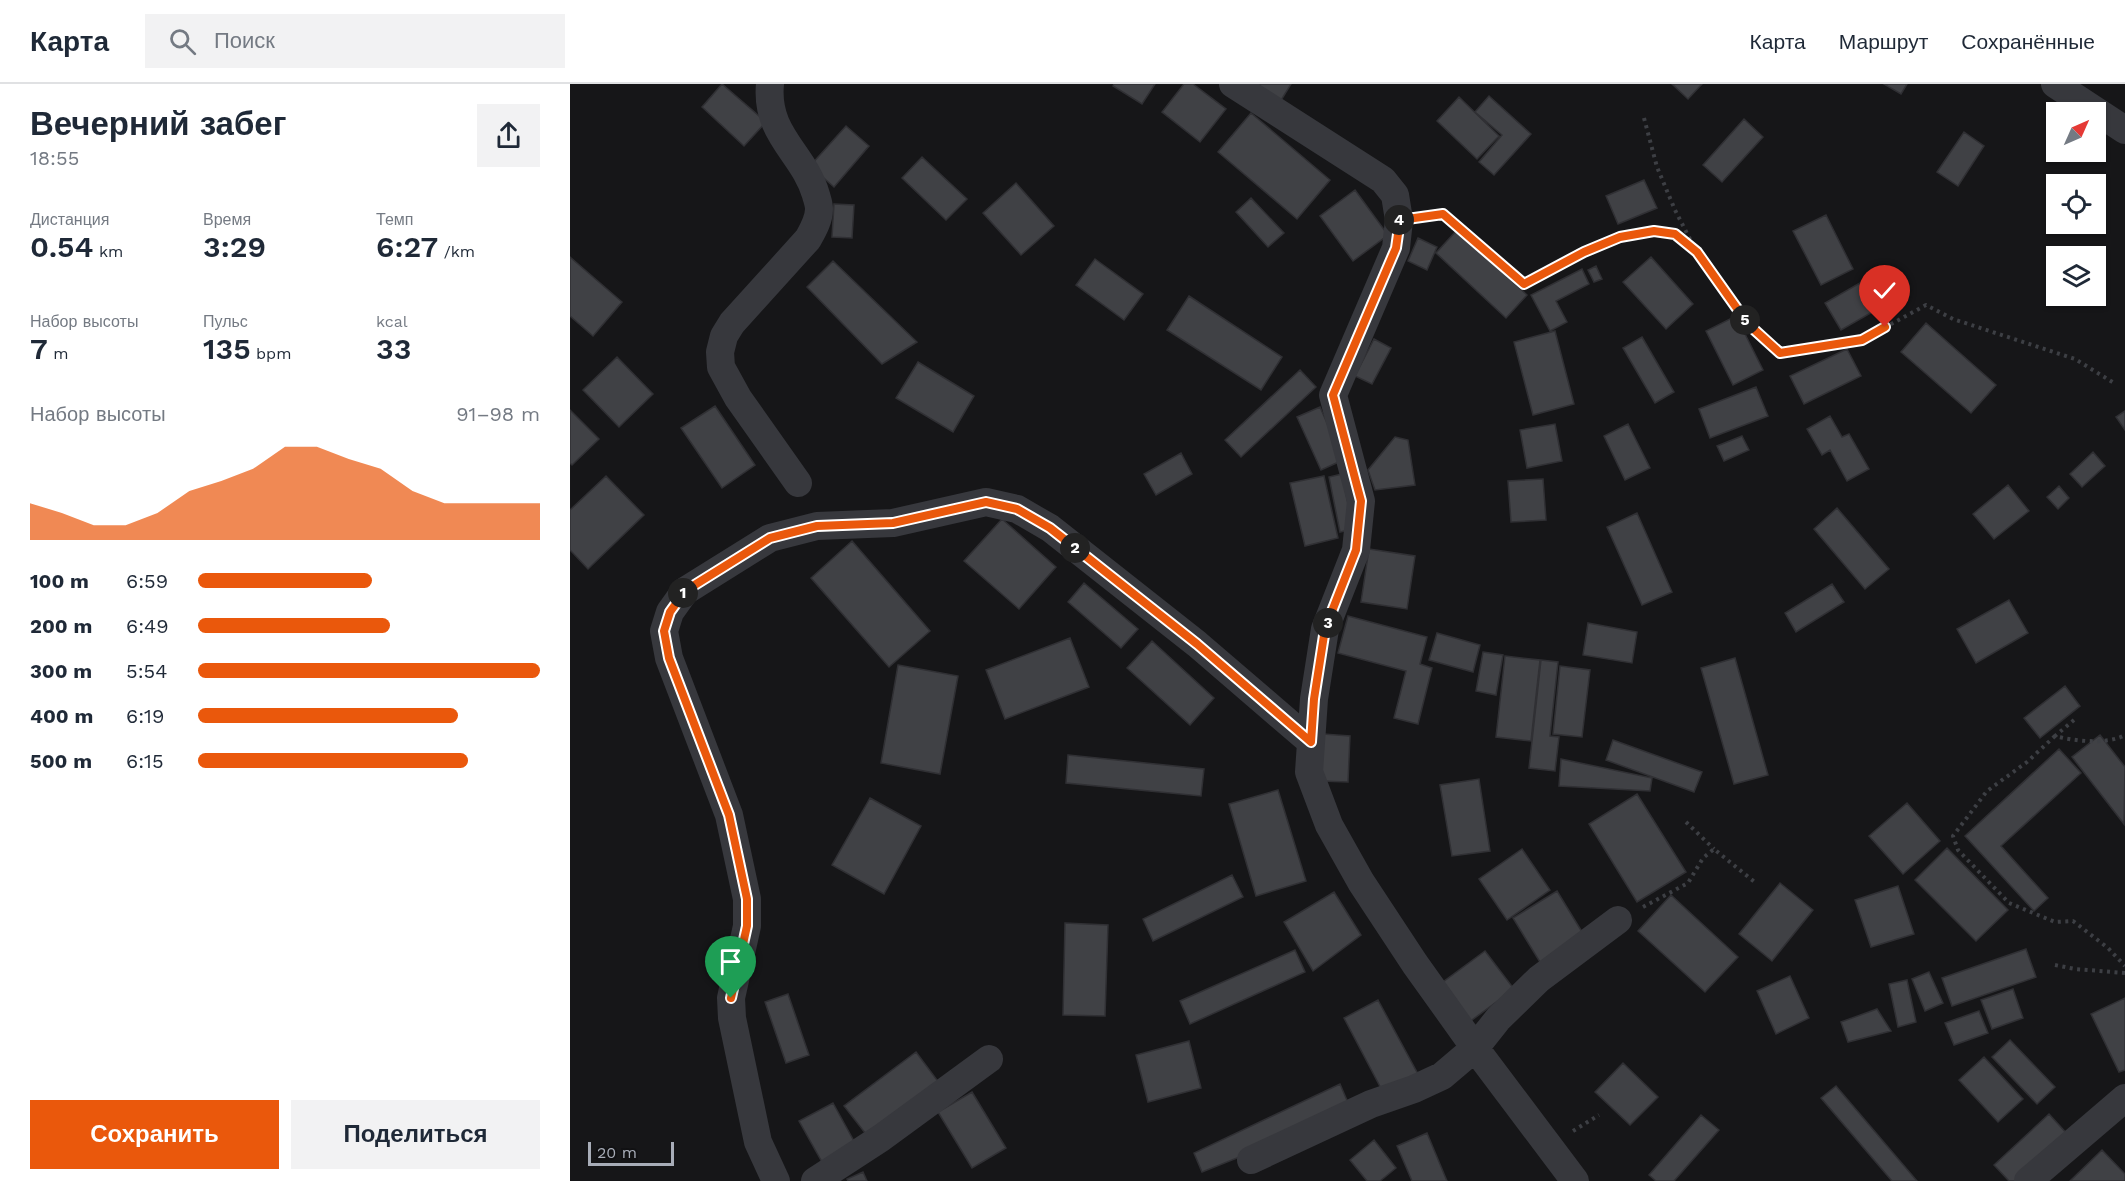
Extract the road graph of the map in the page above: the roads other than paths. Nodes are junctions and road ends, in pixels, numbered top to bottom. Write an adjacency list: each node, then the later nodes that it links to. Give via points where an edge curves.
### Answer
1 (770, 84): 5 (street, via 772,114 782,138 812,180 819,208 808,239 724,336 721,368)
2 (1233, 84): 6 (street, via 1383,180 1395,195 1400,220 1396,248 1333,395 1361,501 1356,550 1325,629)
3 (2055, 84): 4 (street)
4 (2125, 130)
5 (798, 483)
6 (1311, 742): 8 (street, via 1309,772 1329,825 1361,882); 12 (street, via 1050,528 1017,509 986,502 893,523 817,526 770,538 685,591 670,612 664,631 669,658 729,815 747,899 747,926 731,998 732,1018 759,1142)
7 (1618, 920): 8 (street, via 1539,979)
8 (1475, 1048): 11 (street, via 1442,1076); 14 (street)
9 (989, 1059): 13 (street)
10 (2125, 1098): 15 (street)
11 (1251, 1160)
12 (776, 1181)
13 (815, 1181)
14 (1575, 1181)
15 (2028, 1181)

